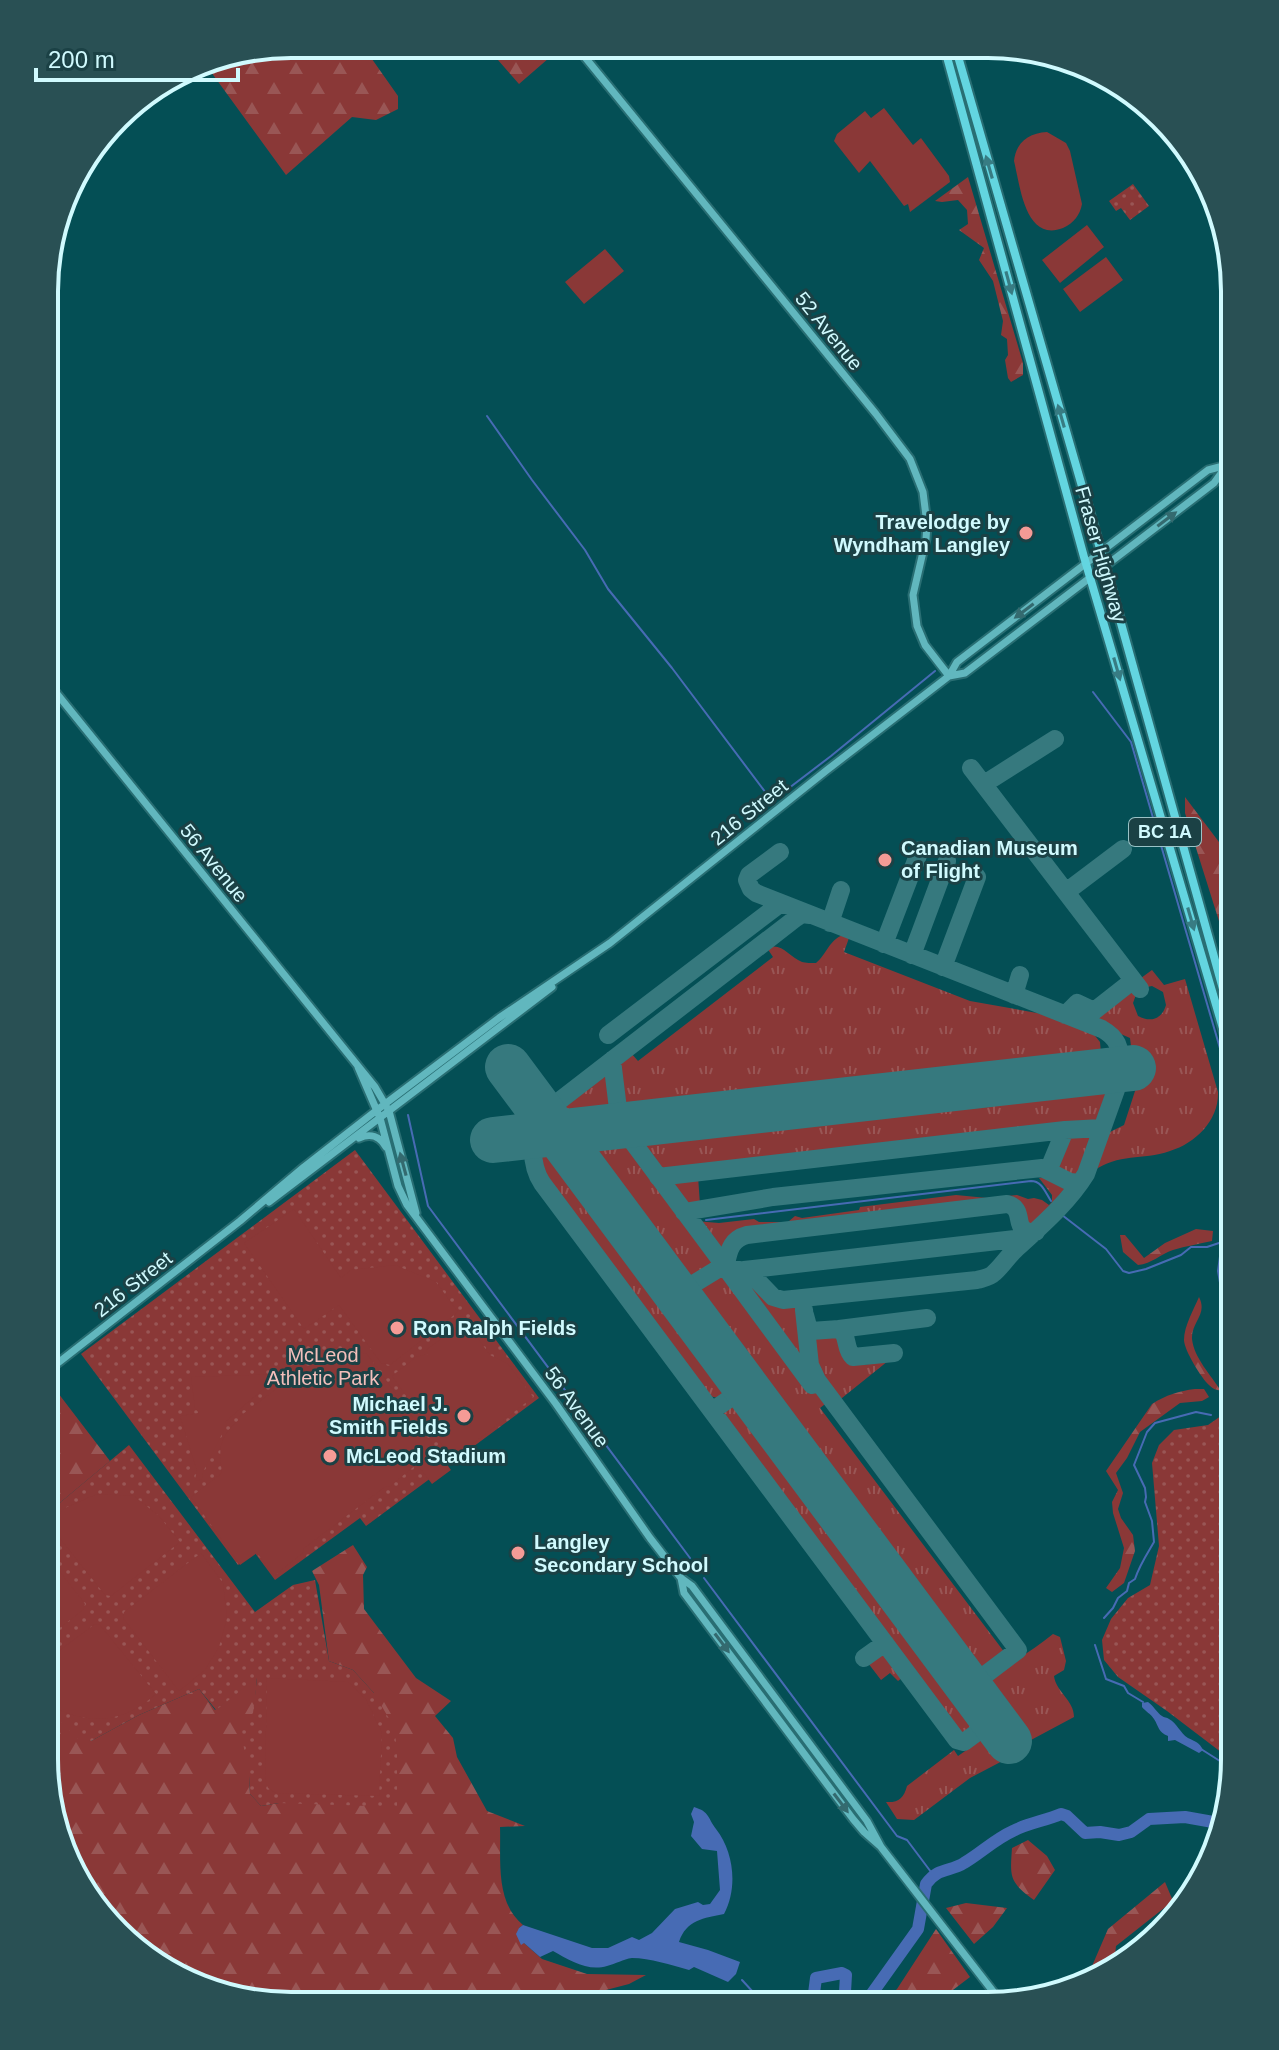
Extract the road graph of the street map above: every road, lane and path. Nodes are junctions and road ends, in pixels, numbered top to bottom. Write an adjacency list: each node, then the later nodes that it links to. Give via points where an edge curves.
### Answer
1 (586, 58): 10 (main road, 52 Avenue, via 910,459 923,492 927,524 913,595 917,626)
2 (947, 58): 7 (main road, Fraser Highway / BC 1A, one-way to 7)
3 (958, 58): 6 (main road, Fraser Highway / BC 1A, one-way to 3)
4 (1221, 467): 6 (main road, 216 Street, via 1208,470)
5 (1221, 473): 8 (main road, 216 Street, one-way to 5)
6 (1101, 552): 7 (main road, 216 Street); 8 (main road, Fraser Highway / BC 1A)
7 (1086, 564): 9 (main road, Fraser Highway / BC 1A); 10 (main road, 216 Street, one-way to 10, via 957,662)
8 (1105, 566): 9 (main road, 216 Street); 12 (main road, Fraser Highway / BC 1A)
9 (1090, 578): 10 (main road, 216 Street, via 965,673); 13 (main road, Fraser Highway / BC 1A, one-way to 13)
10 (949, 676): 15 (main road, 216 Street, via 536,1001)
11 (58, 695): 14 (main road, 56 Avenue)
12 (1221, 982)
13 (1221, 1022)
14 (358, 1067): 15 (main road, 56 Avenue); 16 (main road, 56 Avenue)
15 (387, 1108): 16 (main road, 216 Street); 19 (main road, 56 Avenue, one-way to 15)
16 (378, 1114): 17 (main road, 216 Street); 18 (main road, 56 Avenue); 20 (main road, 216 Street)
17 (346, 1144): 18 (main road, via 374,1136); 20 (main road, 216 Street)
18 (390, 1155): 19 (main road, 56 Avenue, via 398,1186)
19 (417, 1217): 22 (main road, 56 Avenue)
20 (240, 1221): 21 (main road, 216 Street)
21 (58, 1363)
22 (681, 1578): 23 (main road, 56 Avenue); 24 (main road, 56 Avenue, one-way to 24, via 684,1593)
23 (817, 1754): 24 (main road); 25 (main road, 56 Avenue)
24 (805, 1755): 25 (main road, 56 Avenue, one-way to 25)
25 (881, 1847): 26 (main road, 56 Avenue)
26 (993, 1992)

